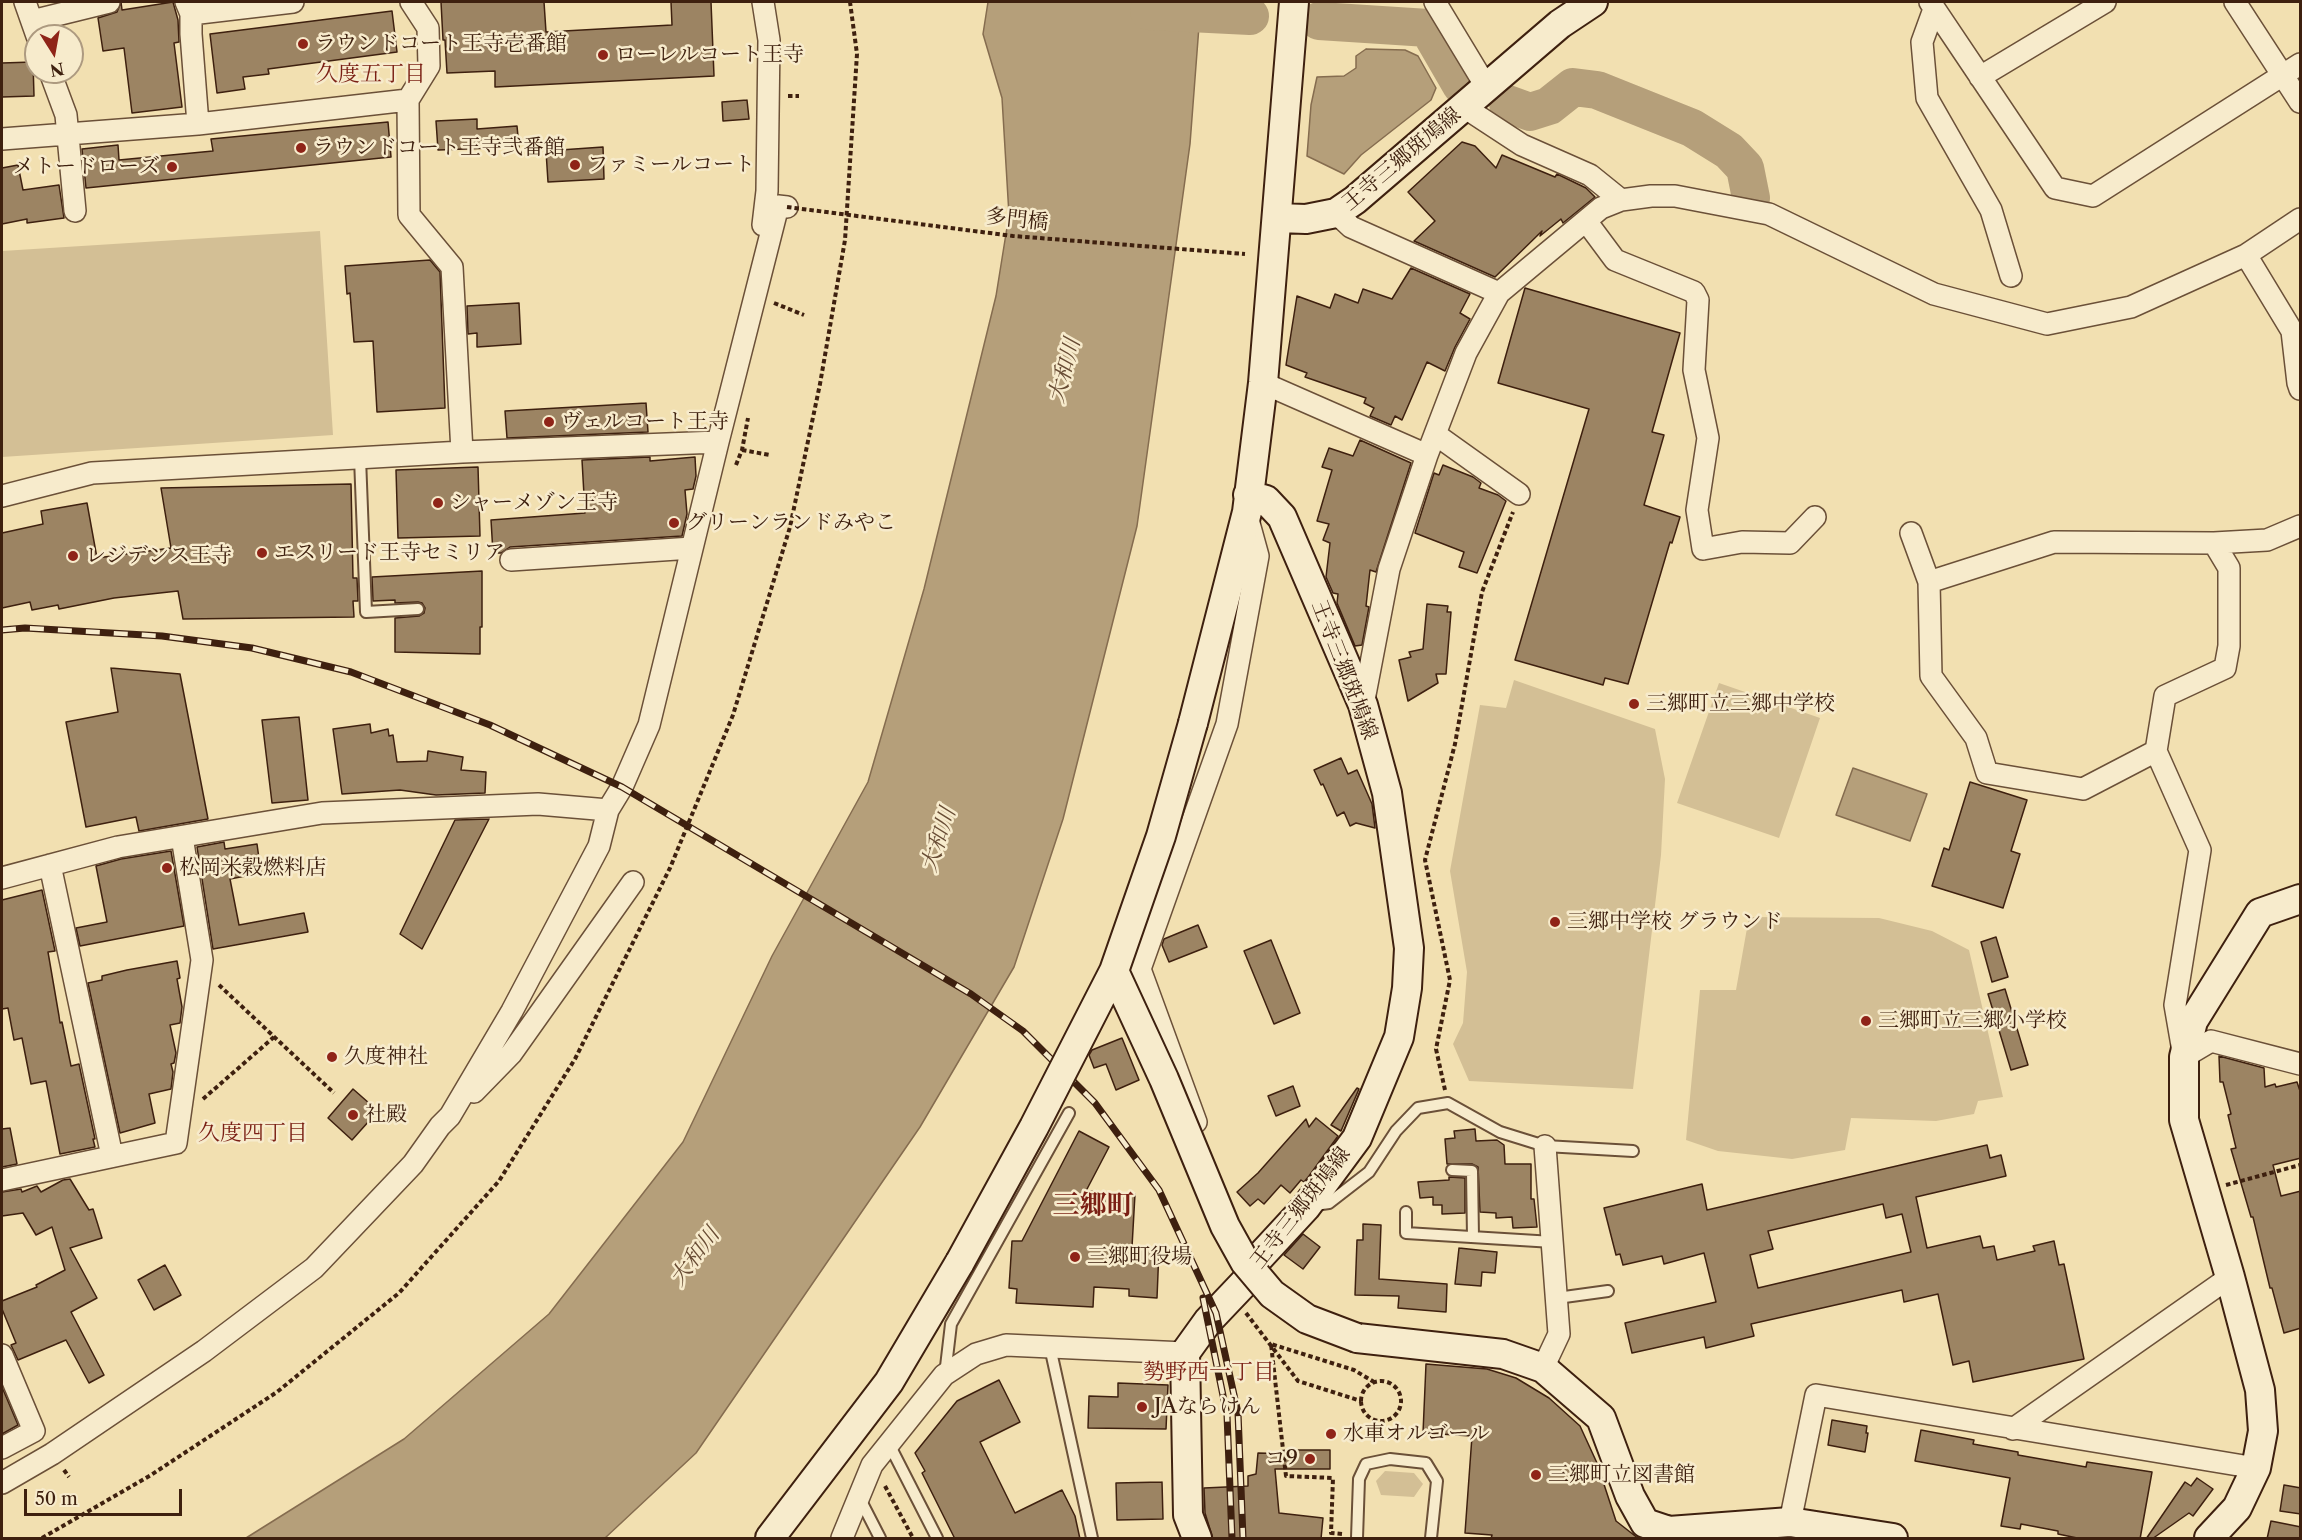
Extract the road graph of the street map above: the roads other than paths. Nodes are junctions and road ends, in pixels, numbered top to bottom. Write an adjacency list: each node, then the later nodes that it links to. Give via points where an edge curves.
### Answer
1 (109, 2): 12 (street)
2 (292, 2): 11 (street)
3 (411, 2): 17 (street, via 428,28 429,66)
4 (763, 2): 33 (street, via 769,40)
5 (1294, 2): 27 (street)
6 (1435, 2): 16 (street)
7 (1593, 2): 16 (street, 王寺三郷斑鳩線, via 1560,24)
8 (2105, 2): 14 (street)
9 (2235, 2): 13 (street)
10 (1932, 5): 14 (street); 31 (street, via 1922,42 1927,98 1991,210)
11 (188, 8): 20 (street)
12 (31, 19)
13 (2292, 70): 14 (street, via 2093,196 2055,188); 18 (street)
14 (1980, 77)
15 (54, 84): 21 (street)
16 (1487, 88): 19 (street, 王寺三郷斑鳩線)
17 (408, 100): 20 (street); 38 (street, via 409,215 452,267)
18 (2301, 102)
19 (1464, 107): 23 (street, via 1522,145 1590,175); 26 (street, 王寺三郷斑鳩線)
20 (198, 124): 21 (street)
21 (68, 133): 22 (street); 25 (street)
22 (2, 139)
23 (1621, 200): 29 (street); 30 (street, via 1675,196 1769,214 1935,294 2047,324 2131,307)
24 (787, 207): 33 (street, via 778,206)
25 (75, 211)
26 (1336, 213): 27 (street, 王寺三郷斑鳩線, via 1306,219); 32 (street, via 1351,227)
27 (1277, 218): 34 (street)
28 (2301, 219): 30 (street)
29 (1586, 221): 32 (street); 44 (street, via 1615,260 1694,292 1698,300 1694,370 1708,438 1697,510 1703,549 1742,542 1790,543)
30 (2246, 255): 35 (street, via 2292,331)
31 (2011, 276)
32 (1498, 293): 36 (street, via 1466,353)
33 (763, 296): 37 (street)
34 (1263, 383): 39 (street); 43 (street)
35 (2301, 389)
36 (1436, 434): 39 (street); 41 (street)
37 (718, 442): 38 (street); 48 (street)
38 (462, 452): 40 (street)
39 (1427, 454): 52 (street, via 1389,569)
40 (360, 458): 42 (street, via 92,473); 51 (lane, via 366,612)
41 (1519, 494)
42 (2, 496)
43 (1247, 504): 52 (street, 王寺三郷斑鳩線, via 1266,500 1282,517); 60 (street, bridge, via 1161,836); 74 (street, via 1258,556 1227,724 1140,969 1229,1213)
44 (1815, 517)
45 (2301, 526): 47 (street, via 2266,540)
46 (1911, 533): 50 (street)
47 (2214, 543): 50 (street, via 2054,542); 53 (street, via 2229,568 2229,645 2225,668 2165,696)
48 (692, 548): 49 (street); 54 (street, via 649,725)
49 (511, 560)
50 (1929, 582): 53 (street, via 1931,676 1976,738 1988,773 2083,789)
51 (418, 609)
52 (1363, 705): 70 (street, 王寺三郷斑鳩線, via 1387,793 1409,948 1407,988 1399,1037 1357,1138)
53 (2156, 751): 61 (street, via 2200,850 2175,1005)
54 (608, 810): 55 (street, via 538,804 322,813); 64 (street, via 599,846 512,1011)
55 (182, 837): 56 (street, via 118,847); 67 (street, via 202,960 176,1143)
56 (50, 865): 57 (street); 67 (street)
57 (2, 878)
58 (633, 882): 64 (street, via 511,1054)
59 (2301, 899): 61 (street, via 2260,913 2193,1021)
60 (1114, 970): 81 (street, bridge, via 1225,1226 1245,1262 1272,1294 1307,1318 1358,1338 1503,1354); 91 (street, bridge, via 960,1262 888,1382)
61 (2184, 1057): 62 (street, via 2211,1041); 75 (street, via 2184,1120)
62 (2301, 1064)
63 (1070, 1113): 82 (lane, via 951,1324)
64 (450, 1116): 87 (street, via 413,1164 314,1268 204,1351 52,1454)
65 (1545, 1146): 66 (lane); 70 (lane, via 1500,1132 1448,1103 1418,1107 1396,1131 1369,1172 1329,1203); 73 (street)
66 (1633, 1151)
67 (112, 1156): 69 (street)
68 (1452, 1170): 72 (lane, via 1472,1171)
69 (2, 1180)
70 (1306, 1206): 74 (street, 王寺三郷斑鳩線)
71 (1406, 1212): 72 (lane, via 1406,1233)
72 (1473, 1237): 73 (lane)
73 (1553, 1242): 77 (street)
74 (1256, 1261): 79 (street, 王寺三郷斑鳩線, via 1246,1281 1208,1321)
75 (2230, 1277): 83 (street); 86 (street, via 2260,1390 2263,1431)
76 (1608, 1291): 77 (lane)
77 (1557, 1298): 81 (street, via 1559,1334)
78 (1050, 1347): 79 (street); 82 (street, via 1005,1345 976,1354); 95 (lane)
79 (1185, 1353): 96 (street, via 1188,1515)
80 (2, 1355): 85 (street, via 34,1431)
81 (1544, 1368): 89 (street, via 1601,1418 1630,1496 1645,1523 1669,1532)
82 (944, 1375): 84 (street)
83 (2013, 1429): 86 (street); 89 (street, via 1816,1395)
84 (889, 1444): 88 (street, via 872,1465); 94 (lane)
85 (2, 1448)
86 (2256, 1468): 99 (street, via 2237,1508)
87 (2, 1483)
88 (859, 1497): 92 (street); 93 (lane)
89 (1790, 1522): 90 (street)
90 (1879, 1537)
91 (770, 1539)
92 (842, 1539)
93 (880, 1539)
94 (937, 1539)
95 (1092, 1539)
96 (1197, 1539)
97 (1357, 1539): 98 (lane, via 1359,1479 1366,1464 1390,1459 1426,1463 1437,1481)
98 (1431, 1539)
99 (2208, 1539)

